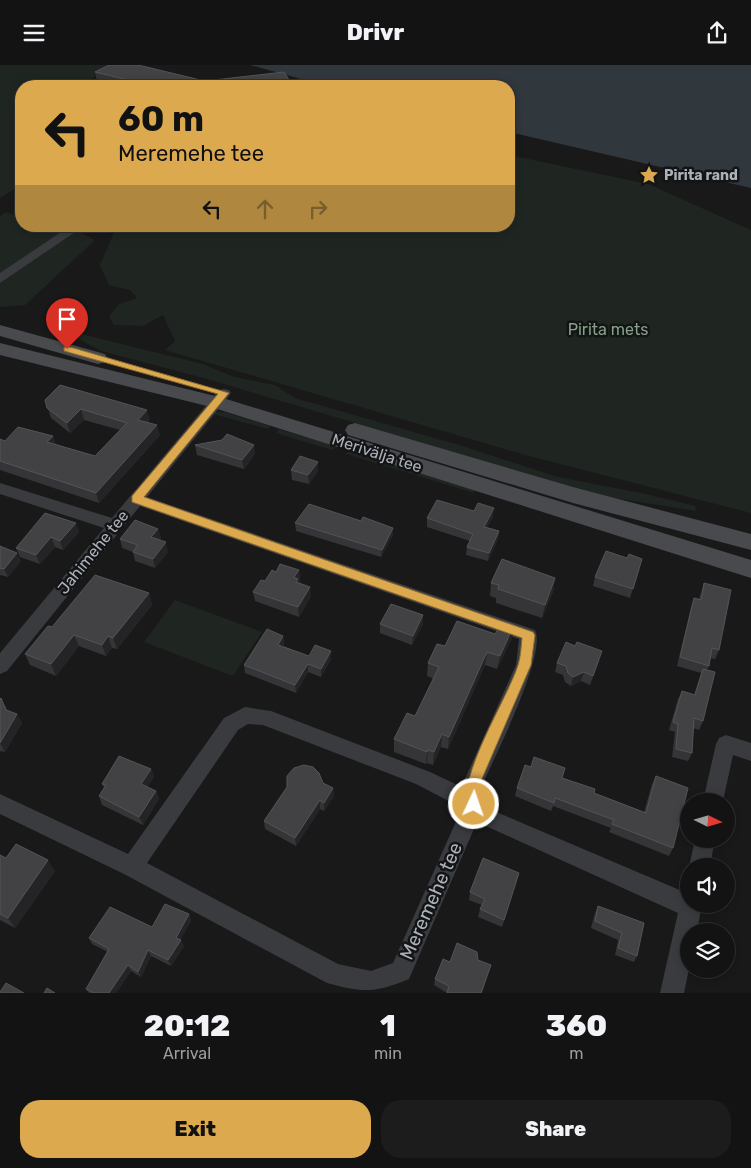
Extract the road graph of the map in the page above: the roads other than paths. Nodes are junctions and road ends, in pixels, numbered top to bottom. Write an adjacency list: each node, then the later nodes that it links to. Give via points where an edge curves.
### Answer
1 (69, 232): 2 (street)
2 (0, 279)
3 (0, 330): 5 (main road, Merivälja tee)
4 (0, 349): 5 (main road, Merivälja tee)
5 (220, 397): 7 (street, Jahimehe tee); 9 (main road, Merivälja tee); 10 (main road, Merivälja tee)
6 (0, 488): 8 (street)
7 (136, 499): 8 (street, Jahimehe tee); 15 (street, Meremehe tee, via 529,635 524,665 474,781)
8 (115, 525): 11 (street, Jahimehe tee)
9 (751, 542)
10 (751, 569)
11 (0, 666)
12 (751, 752): 13 (street, via 726,744)
13 (715, 793)
14 (0, 804): 16 (street, Meremehe tee)
15 (474, 804): 16 (street, via 423,777 264,717 245,715 231,724); 16 (street, Meremehe tee, via 401,971 371,983 335,975); 17 (street, via 487,819)
16 (132, 867)
17 (680, 900)
18 (689, 913): 19 (street)
19 (672, 993)

